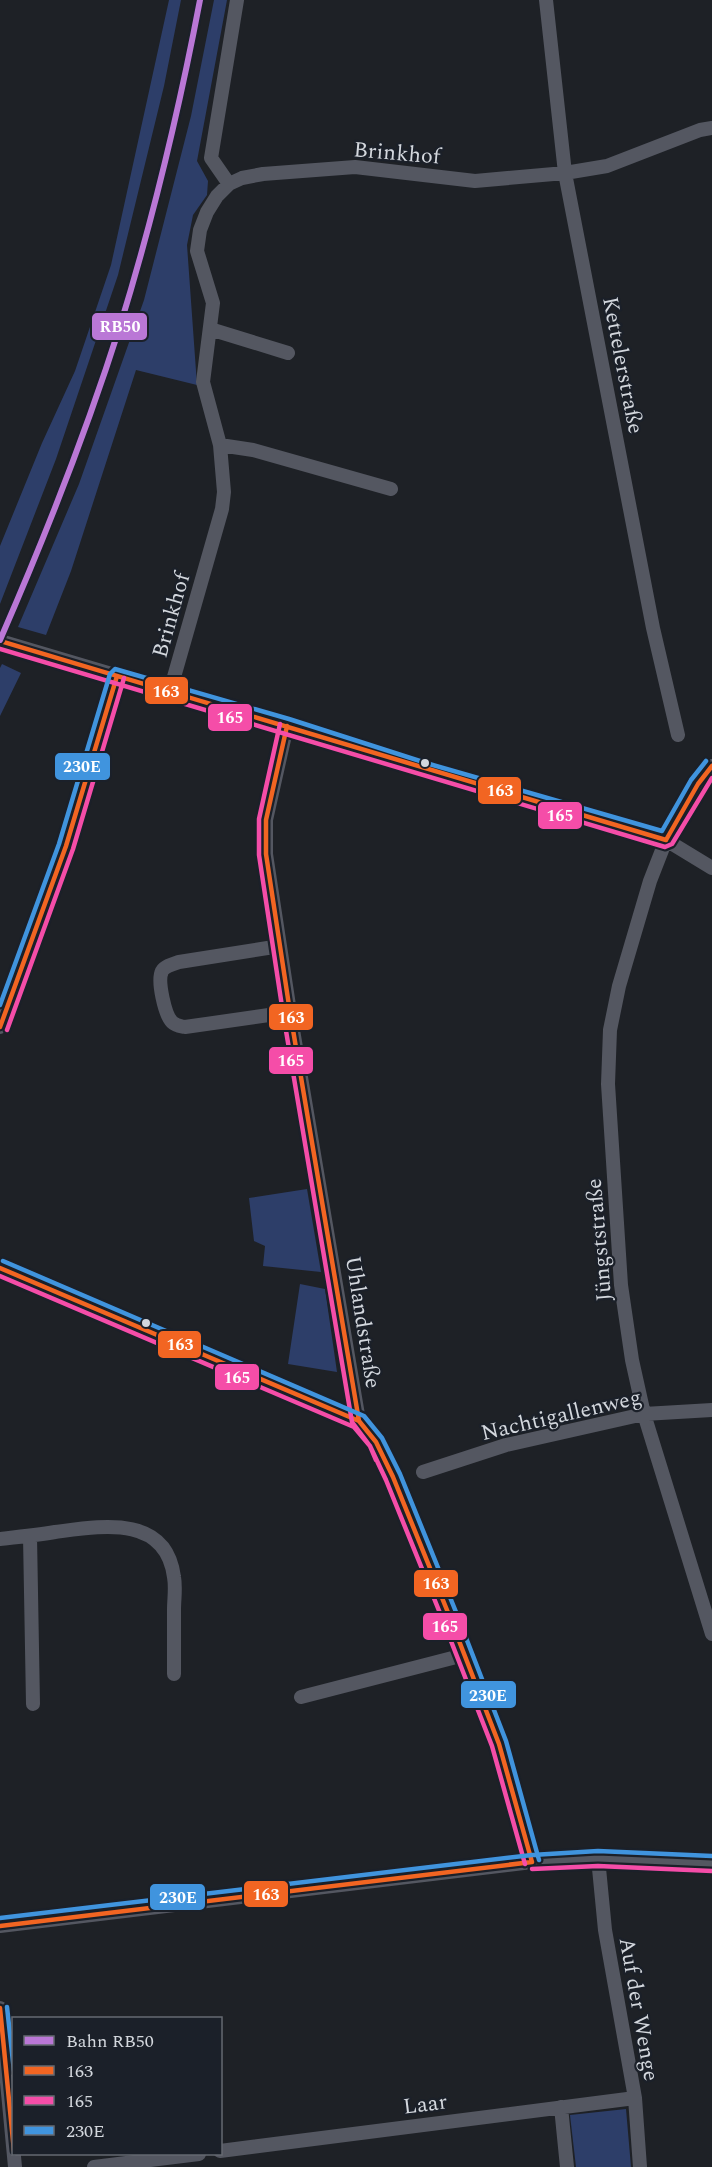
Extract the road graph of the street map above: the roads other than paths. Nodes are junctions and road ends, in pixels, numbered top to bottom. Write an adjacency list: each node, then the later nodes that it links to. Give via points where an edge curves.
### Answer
1 (237, 0): 5 (street, via 211,158)
2 (546, 0): 4 (street, Kettelerstraße)
3 (712, 128): 4 (street, Brinkhof, via 607,166)
4 (565, 173): 5 (street, Brinkhof, via 475,181 355,167 263,174); 14 (street, Kettelerstraße, via 653,628)
5 (229, 184): 6 (street, Brinkhof, via 207,212 197,251 213,303)
6 (210, 328): 7 (street); 8 (street, Brinkhof, via 203,382)
7 (288, 352)
8 (220, 445): 9 (street, via 253,450); 12 (street, Brinkhof, via 222,509)
9 (391, 489)
10 (0, 641): 11 (street)
11 (117, 676): 12 (street); 20 (street, via 66,846)
12 (170, 691): 13 (street)
13 (287, 726): 16 (street); 18 (street, Uhlandstraße, via 266,820 266,854)
14 (678, 735)
15 (712, 766): 16 (street, Jüngststraße)
16 (666, 840): 17 (street); 23 (street, Jüngststraße, via 619,986 608,1084 621,1285)
17 (712, 868)
18 (280, 946): 19 (street, Uhlandstraße); 19 (street, via 178,962 162,971 160,982 166,1011 176,1026)
19 (290, 1012): 24 (street, Uhlandstraße)
20 (0, 1027)
21 (0, 1268): 24 (street)
22 (712, 1410): 23 (street, Nachtigallenweg)
23 (644, 1414): 25 (street, Nachtigallenweg, via 506,1445); 28 (street, Jüngststraße)
24 (359, 1421): 29 (street, Uhlandstraße, via 376,1442 393,1477)
25 (423, 1472)
26 (30, 1536): 27 (street); 30 (street, via 124,1527 141,1531 161,1544 174,1577); 32 (street)
27 (0, 1539)
28 (712, 1634)
29 (464, 1655): 31 (street); 34 (street, Uhlandstraße, via 499,1744)
30 (174, 1674)
31 (301, 1697)
32 (33, 1704)
33 (598, 1858): 34 (street); 35 (street); 38 (street, Auf der Wenge, via 605,1930)
34 (532, 1862): 36 (street)
35 (712, 1864)
36 (0, 1926)
37 (0, 2008): 40 (street)
38 (635, 2098): 39 (street, Laar); 45 (street, Auf der Wenge)
39 (561, 2107): 41 (street, Laar); 44 (street)
40 (12, 2135)
41 (222, 2151)
42 (191, 2155): 43 (street)
43 (94, 2167)
44 (567, 2167)
45 (640, 2167)

